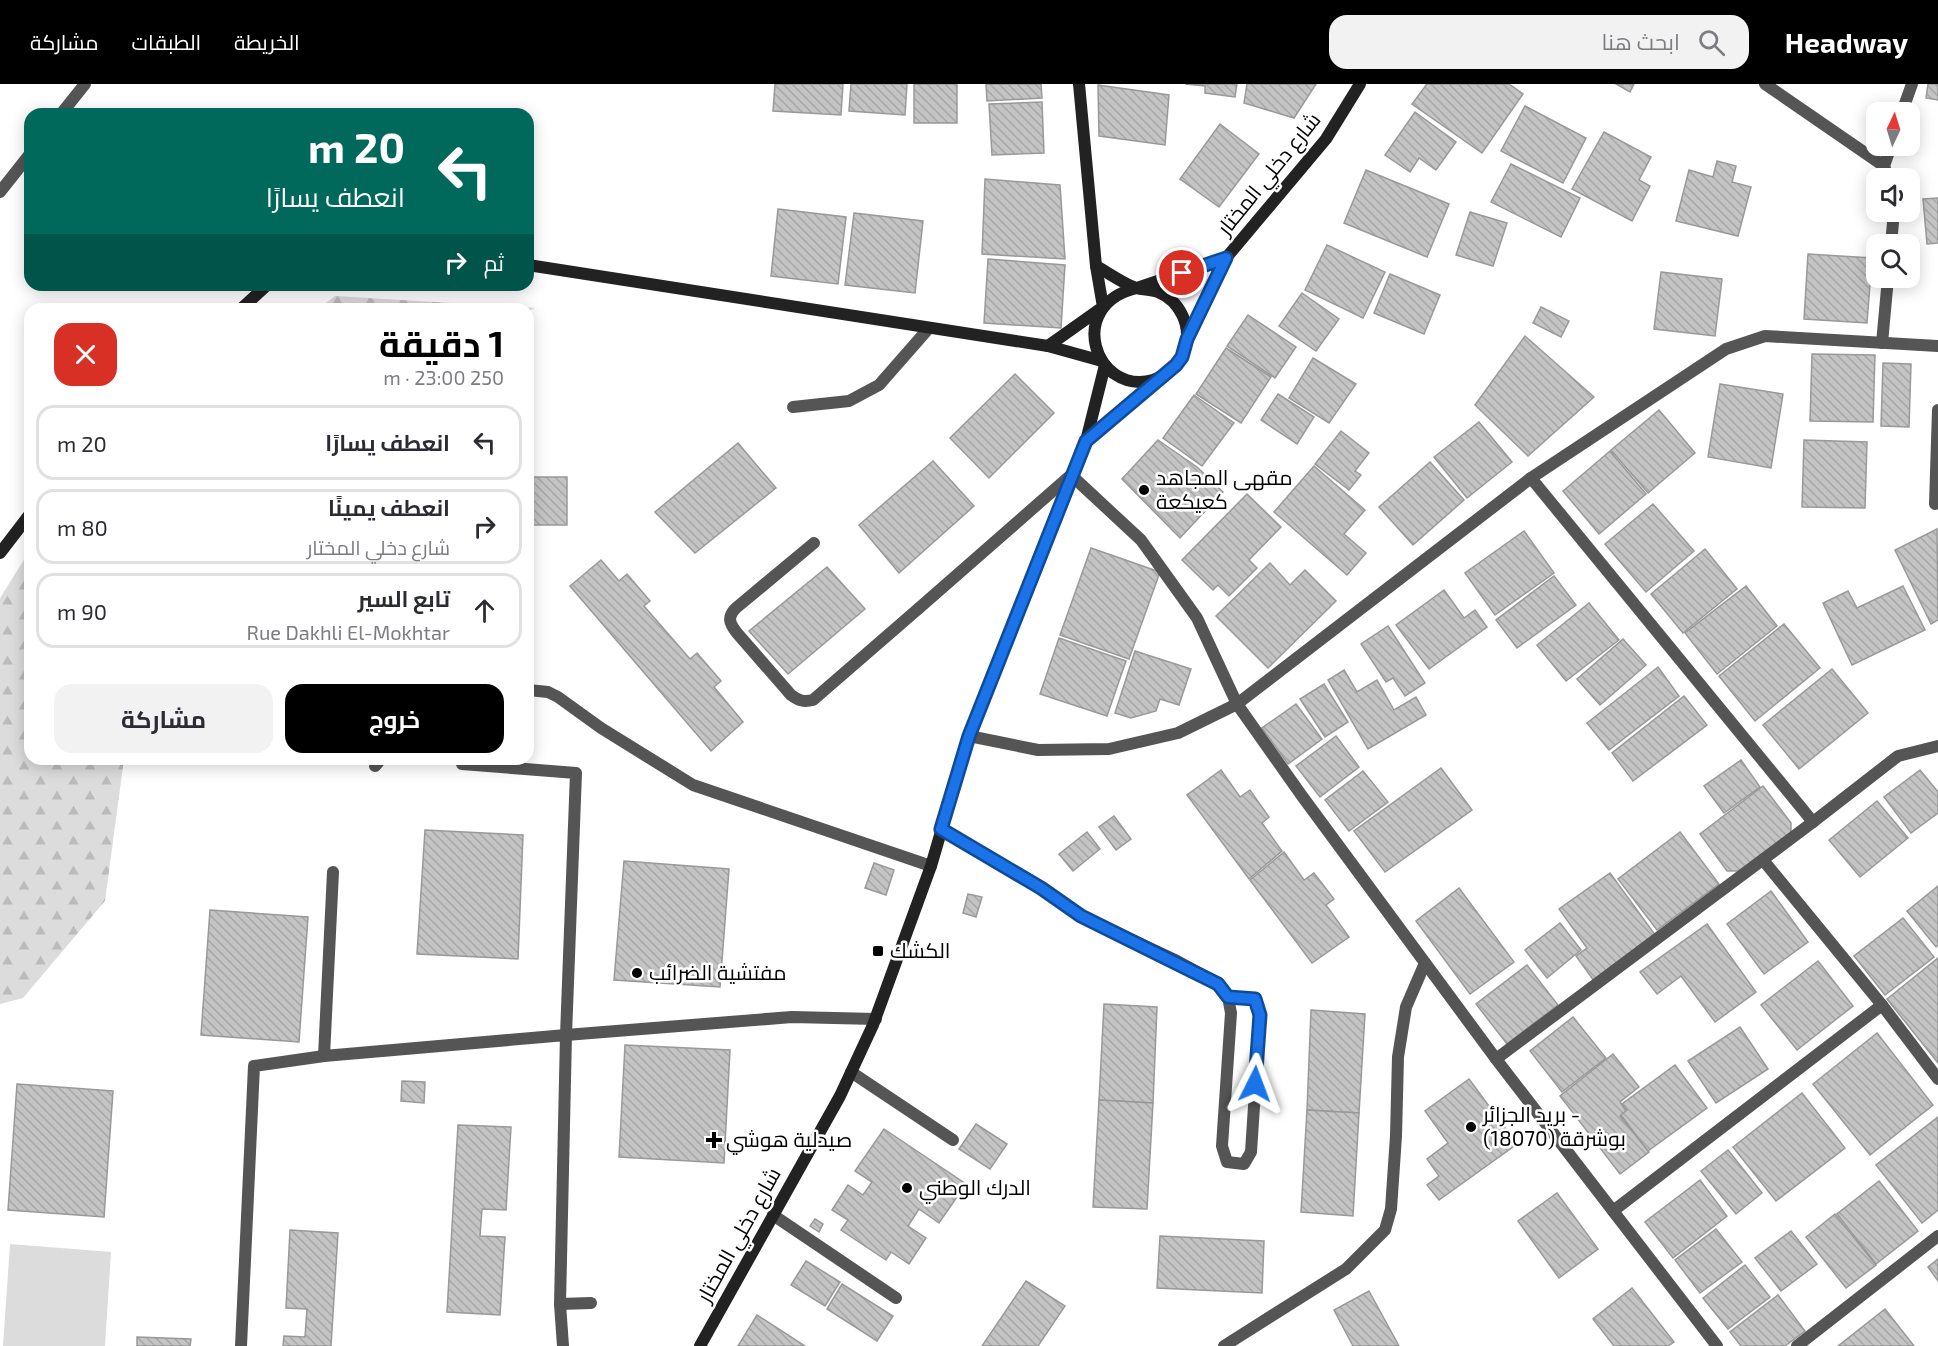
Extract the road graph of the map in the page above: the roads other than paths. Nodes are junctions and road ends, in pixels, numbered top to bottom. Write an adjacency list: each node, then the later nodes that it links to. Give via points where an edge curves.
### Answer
1 (85, 84): 7 (street)
2 (1079, 84): 14 (main road)
3 (1360, 84): 12 (main road, شارع دخلي المختار, via 1326,139)
4 (1765, 84): 10 (street)
5 (1912, 84): 6 (street)
6 (1906, 102)
7 (66, 108)
8 (1888, 156): 10 (street)
9 (24, 162): 11 (street)
10 (1884, 166)
11 (0, 192)
12 (1226, 258): 15 (main road); 21 (main road, شارع دخلي المختار)
13 (534, 266): 20 (main road)
14 (1096, 266): 15 (main road); 19 (main road)
15 (1137, 288): 19 (main road, via 1113,297); 21 (main road, via 1170,298 1184,316)
16 (1887, 288): 22 (street)
17 (260, 291): 18 (main road)
18 (248, 303)
19 (1103, 307): 23 (main road); 25 (main road, via 1094,336)
20 (929, 328): 23 (main road); 27 (street, via 879,386 849,401)
21 (1187, 339): 26 (main road, via 1182,357)
22 (1882, 343): 24 (street); 31 (street, via 1765,336 1726,349)
23 (1048, 346): 25 (main road)
24 (1938, 346)
25 (1104, 363): 26 (main road, via 1119,376 1136,381 1153,380); 29 (main road, شارع دخلي المختار)
26 (1169, 372): 29 (main road)
27 (793, 407)
28 (1938, 410): 32 (street)
29 (1086, 441): 30 (main road, شارع دخلي المختار)
30 (1071, 475): 34 (street, via 813,700 806,702 791,695 737,633 729,618); 37 (street, via 1141,540 1197,618); 38 (main road, شارع دخلي المختار)
31 (1531, 478): 37 (street); 41 (street)
32 (1935, 504)
33 (24, 521): 35 (main road)
34 (814, 543)
35 (0, 553)
36 (534, 691): 44 (street, via 558,697 601,729 693,784)
37 (1237, 704): 38 (street, via 1178,733 1109,749 1038,750); 46 (street)
38 (969, 736): 42 (main road, شارع دخلي المختار)
39 (1938, 746): 41 (street, via 1898,756)
40 (475, 765): 50 (street, via 576,773)
41 (1813, 822): 43 (street)
42 (941, 829): 44 (main road, شارع دخلي المختار); 47 (street, via 1081,916 1218,984)
43 (1763, 860): 48 (street); 52 (street)
44 (931, 866): 49 (main road, شارع دخلي المختار)
45 (333, 872): 51 (street)
46 (1425, 963): 52 (street); 65 (street, via 1406,1007 1398,1057 1391,1209 1385,1230 1346,1269)
47 (1228, 997): 47 (street, via 1231,1013 1222,1146 1227,1162 1244,1164 1251,1152 1260,1015 1255,999)
48 (1882, 1005): 54 (street); 56 (street)
49 (876, 1019): 50 (street, via 792,1017); 53 (main road, شارع دخلي المختار)
50 (566, 1035): 51 (street); 61 (street)
51 (324, 1056): 62 (street, via 254,1066)
52 (1496, 1059): 56 (street)
53 (851, 1072): 55 (street); 57 (main road, شارع دخلي المختار)
54 (1938, 1079)
55 (953, 1140)
56 (1613, 1211): 66 (street)
57 (773, 1215): 59 (street); 64 (main road, شارع دخلي المختار)
58 (1938, 1236): 67 (street)
59 (896, 1298)
60 (591, 1303): 61 (street)
61 (560, 1304): 63 (street)
62 (241, 1346)
63 (563, 1346)
64 (699, 1346)
65 (1224, 1346)
66 (1717, 1346)
67 (1797, 1346)

